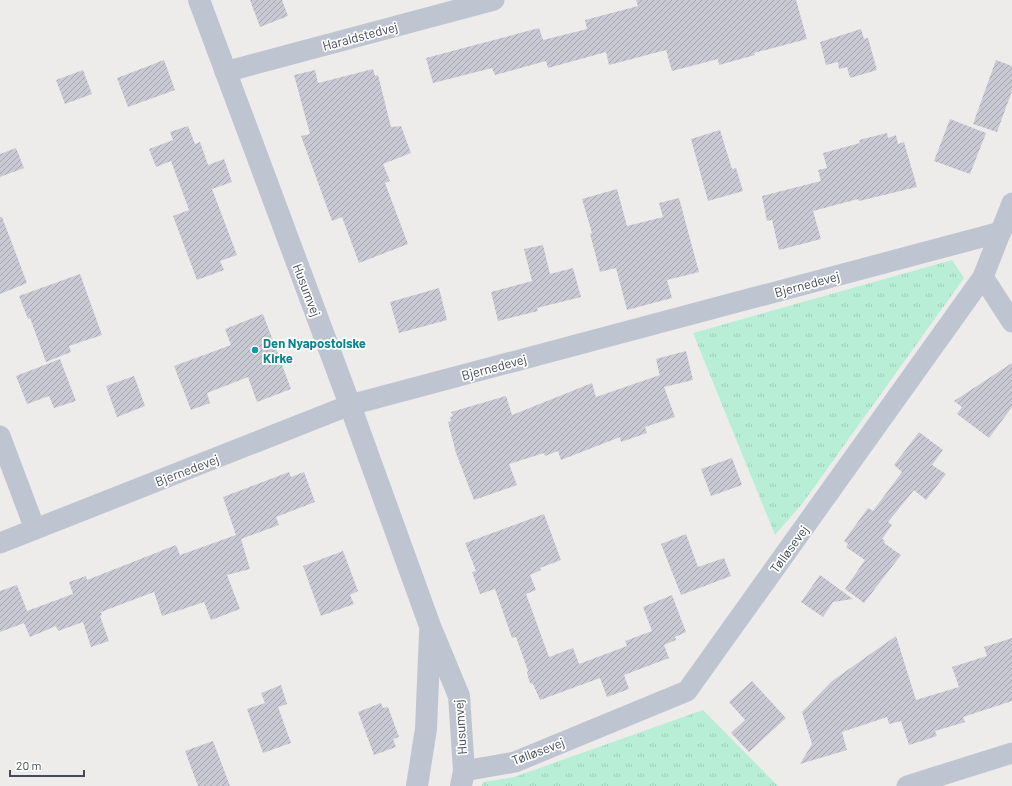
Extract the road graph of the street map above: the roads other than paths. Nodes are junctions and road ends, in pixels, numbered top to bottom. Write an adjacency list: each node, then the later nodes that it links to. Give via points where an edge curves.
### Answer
1 (199, 0): 3 (street, Husumvej)
2 (494, 0): 3 (street, Haraldstedvej)
3 (226, 72): 8 (street, Husumvej)
4 (1012, 203): 5 (street, Tølløsevej)
5 (1001, 232): 6 (street, Tølløsevej); 8 (street, Bjernedevej)
6 (983, 277): 7 (street); 14 (street, Tølløsevej, via 687,691 515,762)
7 (1012, 322)
8 (350, 405): 10 (street, Bjernedevej); 12 (street, Husumvej)
9 (0, 436): 10 (street)
10 (35, 529): 11 (street, Bjernedevej)
11 (0, 543)
12 (430, 626): 14 (street, Husumvej, via 459,696); 15 (street, Husumvej, via 426,729)
13 (1012, 753): 16 (street)
14 (462, 778)
15 (417, 786)
16 (907, 786)

